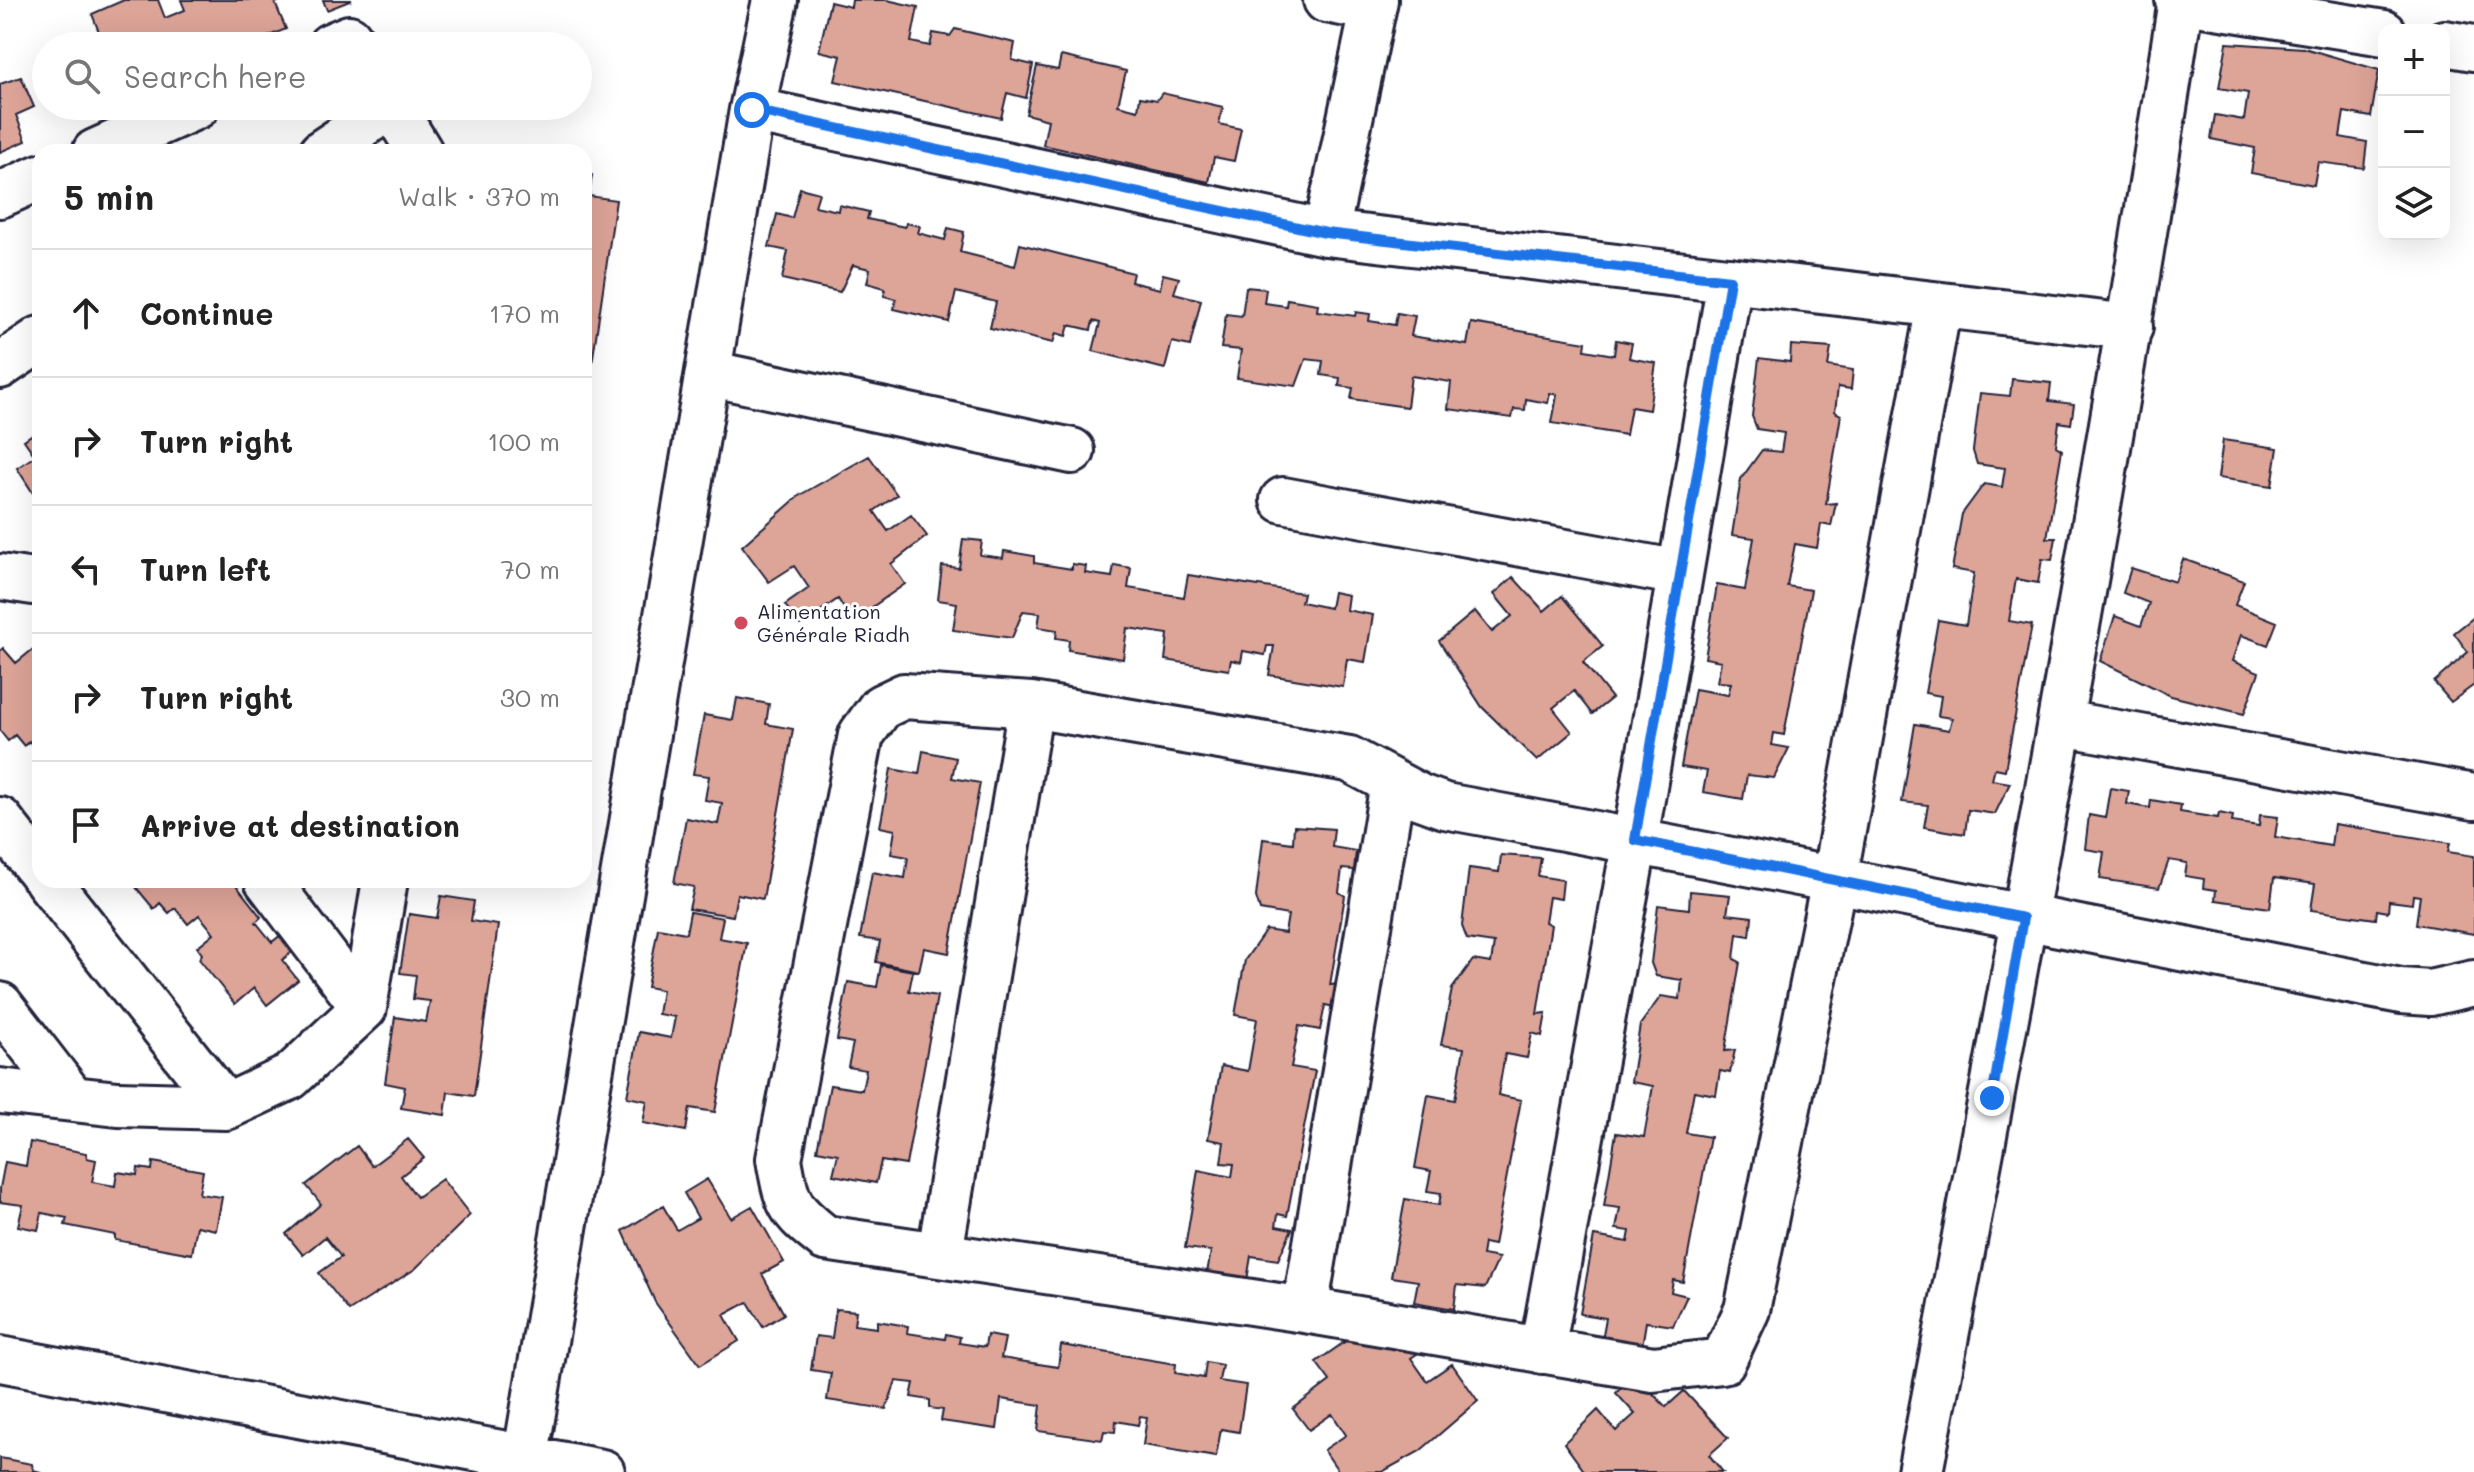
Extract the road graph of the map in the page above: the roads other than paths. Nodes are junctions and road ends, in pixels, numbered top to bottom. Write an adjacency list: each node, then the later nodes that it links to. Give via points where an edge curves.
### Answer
1 (775, 0): 8 (street)
2 (1326, 0): 4 (street)
3 (2180, 0): 5 (street); 20 (street)
4 (1374, 5): 17 (street)
5 (2378, 32)
6 (2450, 44): 7 (street)
7 (2474, 48)
8 (752, 110): 17 (street); 23 (street)
9 (166, 120): 12 (street)
10 (370, 120): 13 (street)
11 (400, 120): 14 (street)
12 (113, 144)
13 (334, 144)
14 (415, 144)
15 (32, 181): 16 (street)
16 (0, 195)
17 (1326, 233): 18 (street)
18 (1730, 280): 19 (street); 26 (street)
19 (1939, 305): 20 (street); 36 (street)
20 (2130, 327): 30 (street)
21 (32, 344): 22 (street)
22 (0, 366)
23 (708, 373): 24 (street); 51 (street)
24 (1072, 451)
25 (1283, 500): 26 (street)
26 (1680, 573): 34 (street)
27 (0, 577): 28 (street)
28 (32, 582)
29 (1031, 705): 31 (street, via 1349,759); 47 (street); 47 (street, via 904,696 881,707 861,735 779,1159 786,1201 825,1238)
30 (2062, 723): 32 (street); 40 (street)
31 (1393, 783): 34 (street, via 1445,806); 48 (street)
32 (2474, 797)
33 (0, 820): 35 (street)
34 (1635, 840): 36 (street); 49 (street)
35 (32, 861)
36 (1834, 880): 40 (street); 49 (street, via 1747,1310 1723,1361 1653,1369)
37 (53, 888): 46 (street)
38 (273, 888): 43 (street)
39 (384, 888): 43 (street)
40 (2023, 918): 41 (street, via 2401,991 2430,993); 53 (street)
41 (2474, 983)
42 (0, 1005): 45 (street)
43 (364, 1008): 46 (street, via 290,1077)
44 (0, 1091): 45 (street)
45 (72, 1098): 46 (street)
46 (226, 1107)
47 (940, 1253): 48 (street)
48 (1305, 1310): 49 (street)
49 (1542, 1351)
50 (0, 1359): 51 (street)
51 (524, 1465): 52 (street)
52 (602, 1472)
53 (1920, 1472)

